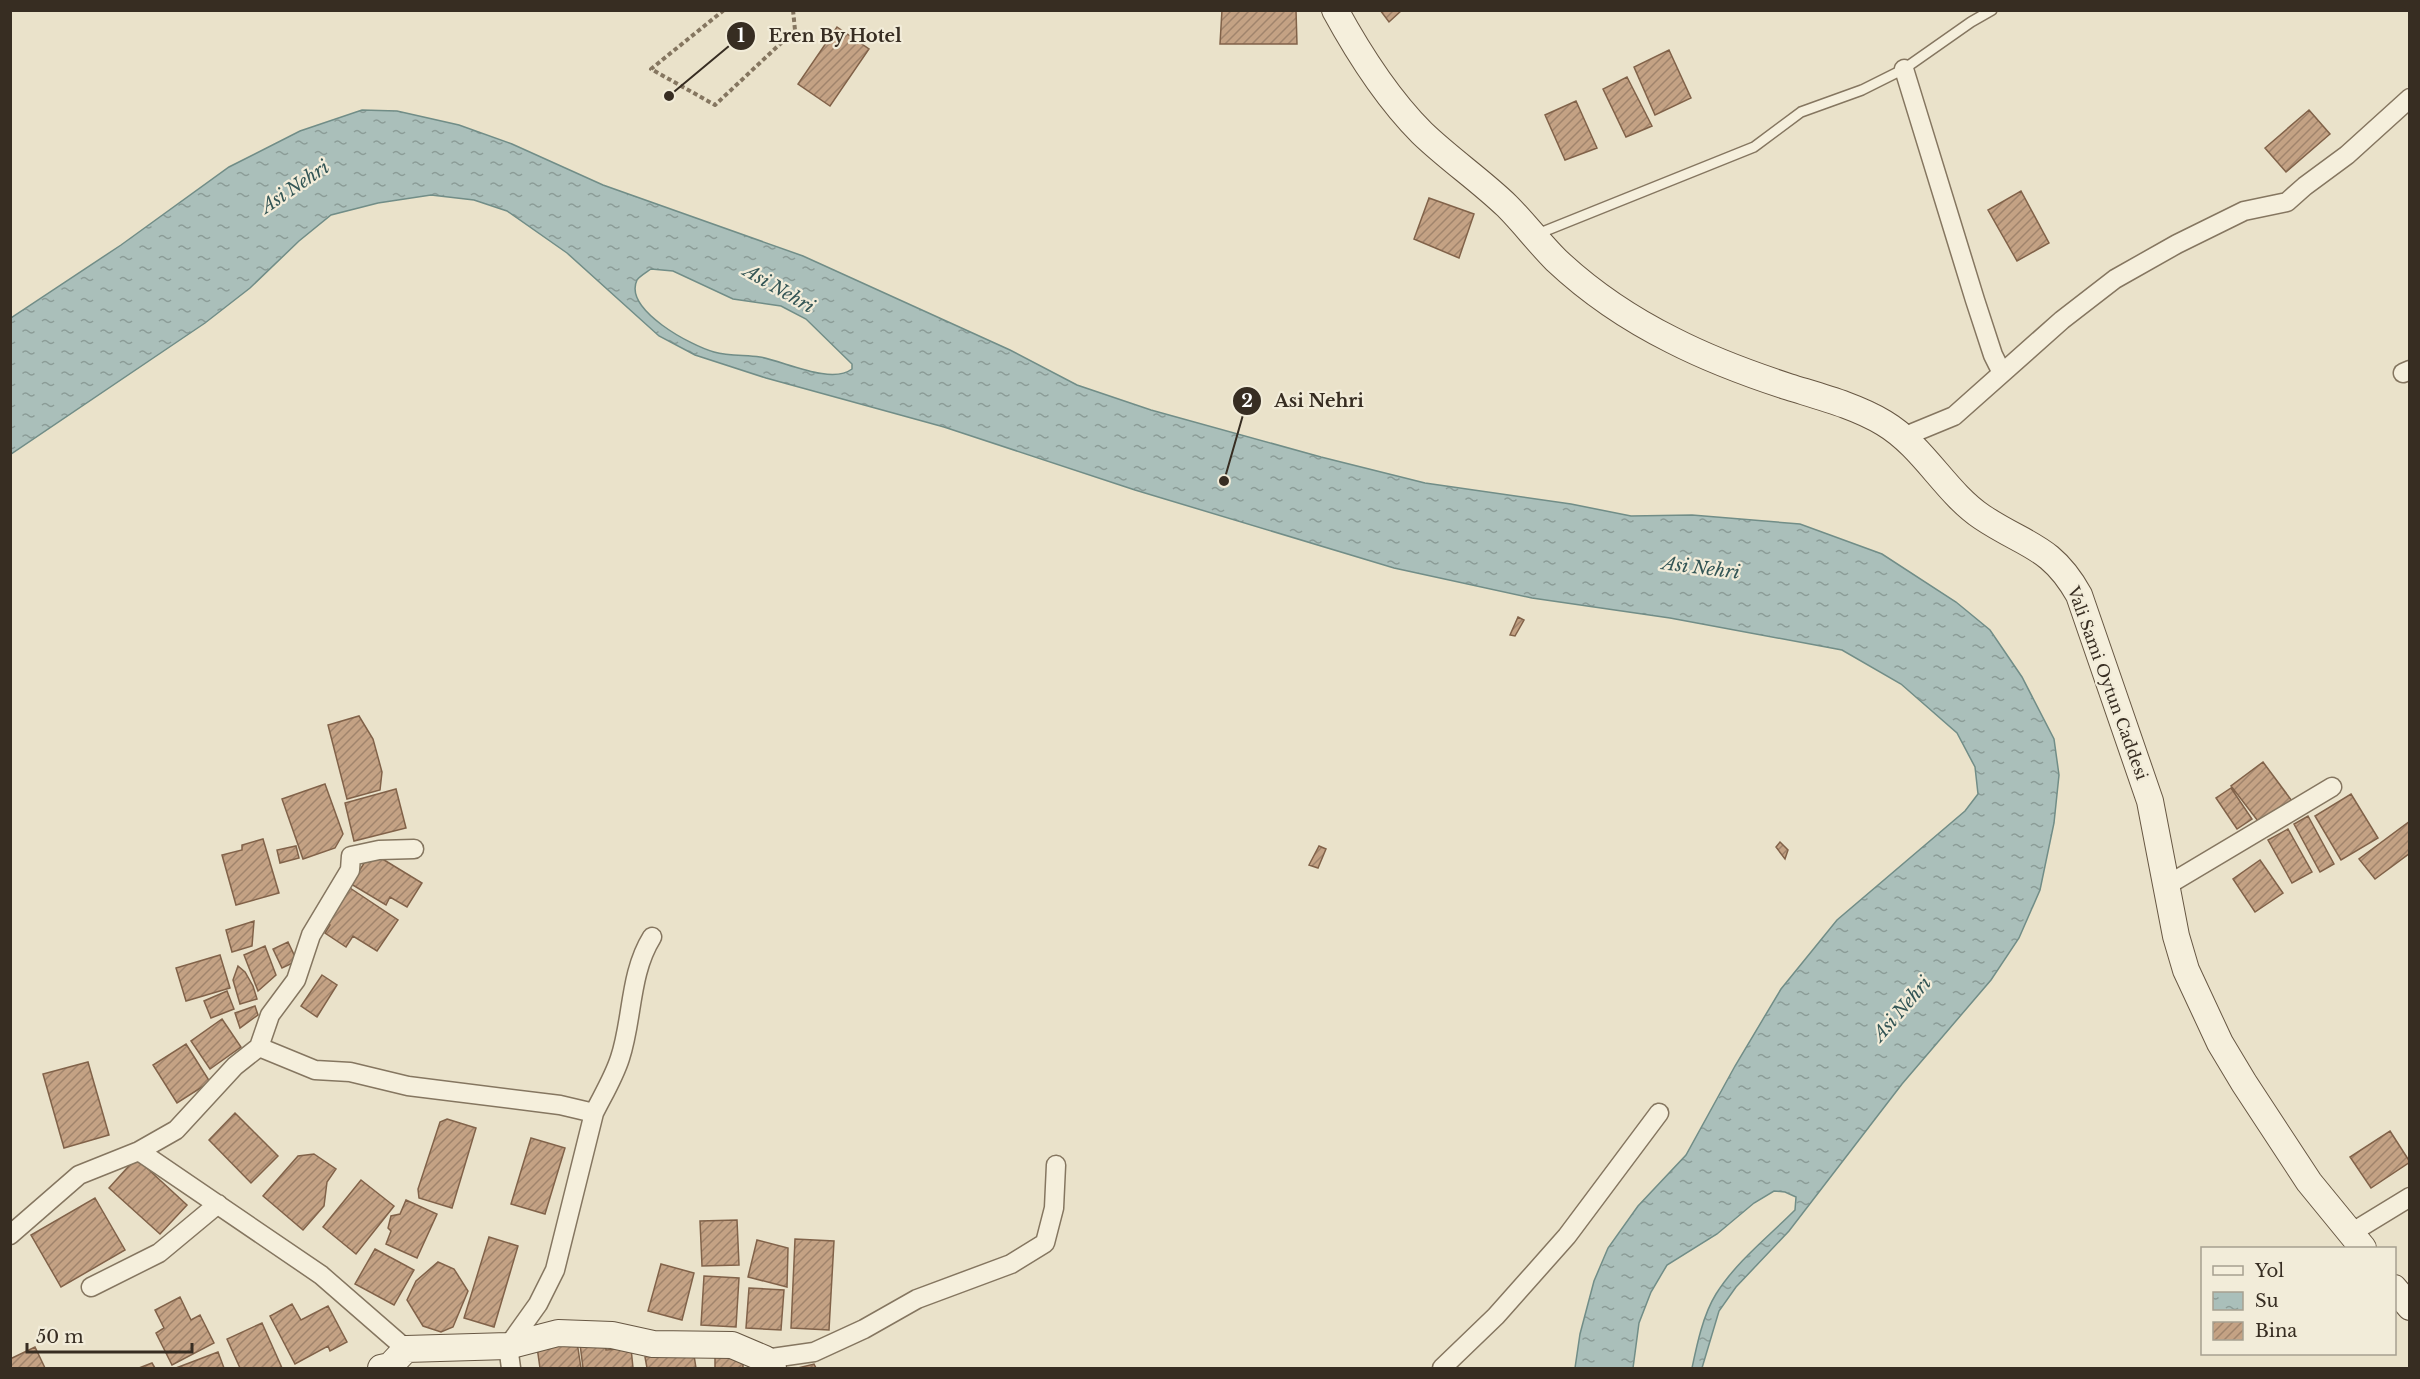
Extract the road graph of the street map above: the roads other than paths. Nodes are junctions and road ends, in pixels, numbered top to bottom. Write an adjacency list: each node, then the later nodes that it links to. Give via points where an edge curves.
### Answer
1 (1335, 10): 5 (street, Vali Sami Oytun Caddesi, via 1354,45 1400,109 1506,205)
2 (1992, 10): 3 (lane)
3 (1904, 69): 5 (lane, via 1862,90 1801,112 1743,152); 6 (street, via 1975,300)
4 (2409, 98): 6 (street, via 2347,155 2287,202 2244,211 2115,279)
5 (1533, 236): 7 (street, Vali Sami Oytun Caddesi, via 1583,283 1672,340 1746,372 1860,411)
6 (2002, 373): 7 (street, via 1954,416)
7 (1903, 437): 10 (street, Vali Sami Oytun Caddesi, via 1966,505 2043,552 2068,575 2079,594 2150,801)
8 (2332, 787): 10 (street)
9 (414, 849): 12 (street, via 351,856 350,870 311,935 296,980 270,1015)
10 (2166, 886): 20 (street, Vali Sami Oytun Caddesi, via 2186,970 2220,1043 2309,1182)
11 (652, 937): 13 (street, via 636,976 620,1057)
12 (259, 1047): 13 (street, via 315,1070 358,1073 408,1086 560,1105); 15 (street, via 235,1066 176,1130)
13 (594, 1113): 25 (street, via 555,1270)
14 (1659, 1113): 28 (street, via 1567,1236 1496,1316)
15 (139, 1151): 18 (street); 19 (street, via 79,1175)
16 (1056, 1165): 26 (street, via 1054,1208 1045,1243 1011,1264 917,1299 814,1352)
17 (2409, 1197): 20 (street)
18 (218, 1204): 21 (street, via 159,1253); 24 (street, via 321,1275)
19 (10, 1235)
20 (2357, 1241)
21 (92, 1287)
22 (2396, 1291): 23 (street)
23 (2409, 1307)
24 (406, 1349): 25 (street); 27 (street, via 390,1366)
25 (509, 1357): 26 (street, via 558,1333 612,1335 653,1344 732,1345)
26 (769, 1364)
27 (381, 1368)
28 (1442, 1368)

